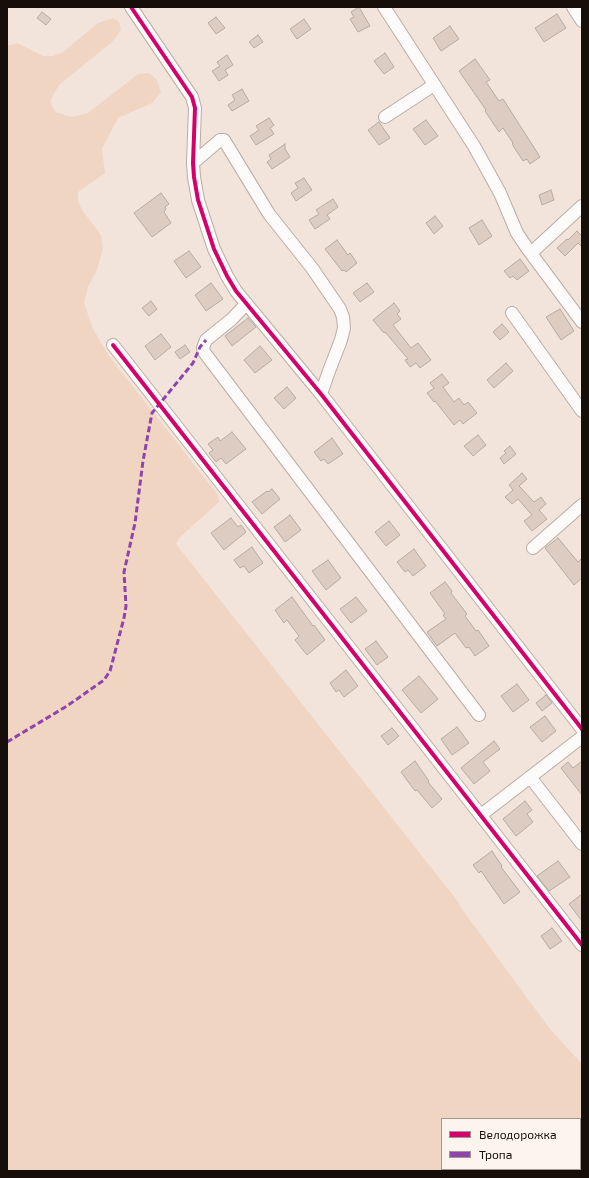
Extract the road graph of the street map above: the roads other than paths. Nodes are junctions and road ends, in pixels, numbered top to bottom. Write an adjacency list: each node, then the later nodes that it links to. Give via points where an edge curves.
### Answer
1 (131, 7): 7 (street, via 192,97 196,117)
2 (384, 7): 5 (street)
3 (573, 7): 4 (street)
4 (582, 21)
5 (434, 85): 6 (street); 9 (street, via 474,146 518,233)
6 (385, 117)
7 (193, 163): 10 (street, via 198,200 214,249 227,276); 14 (street, via 220,140 224,140 269,214 312,268 340,309 344,328)
8 (582, 206): 9 (street)
9 (531, 253): 12 (street)
10 (246, 304): 14 (street); 18 (street, via 206,340 204,352)
11 (512, 313): 15 (street)
12 (582, 322)
13 (113, 345): 22 (street)
14 (321, 394): 19 (street)
15 (582, 411)
16 (582, 505): 17 (street)
17 (533, 548)
18 (478, 715)
19 (582, 729)
20 (582, 737): 21 (street)
21 (530, 777): 22 (street); 23 (street)
22 (481, 815): 24 (street)
23 (582, 844)
24 (582, 945)

